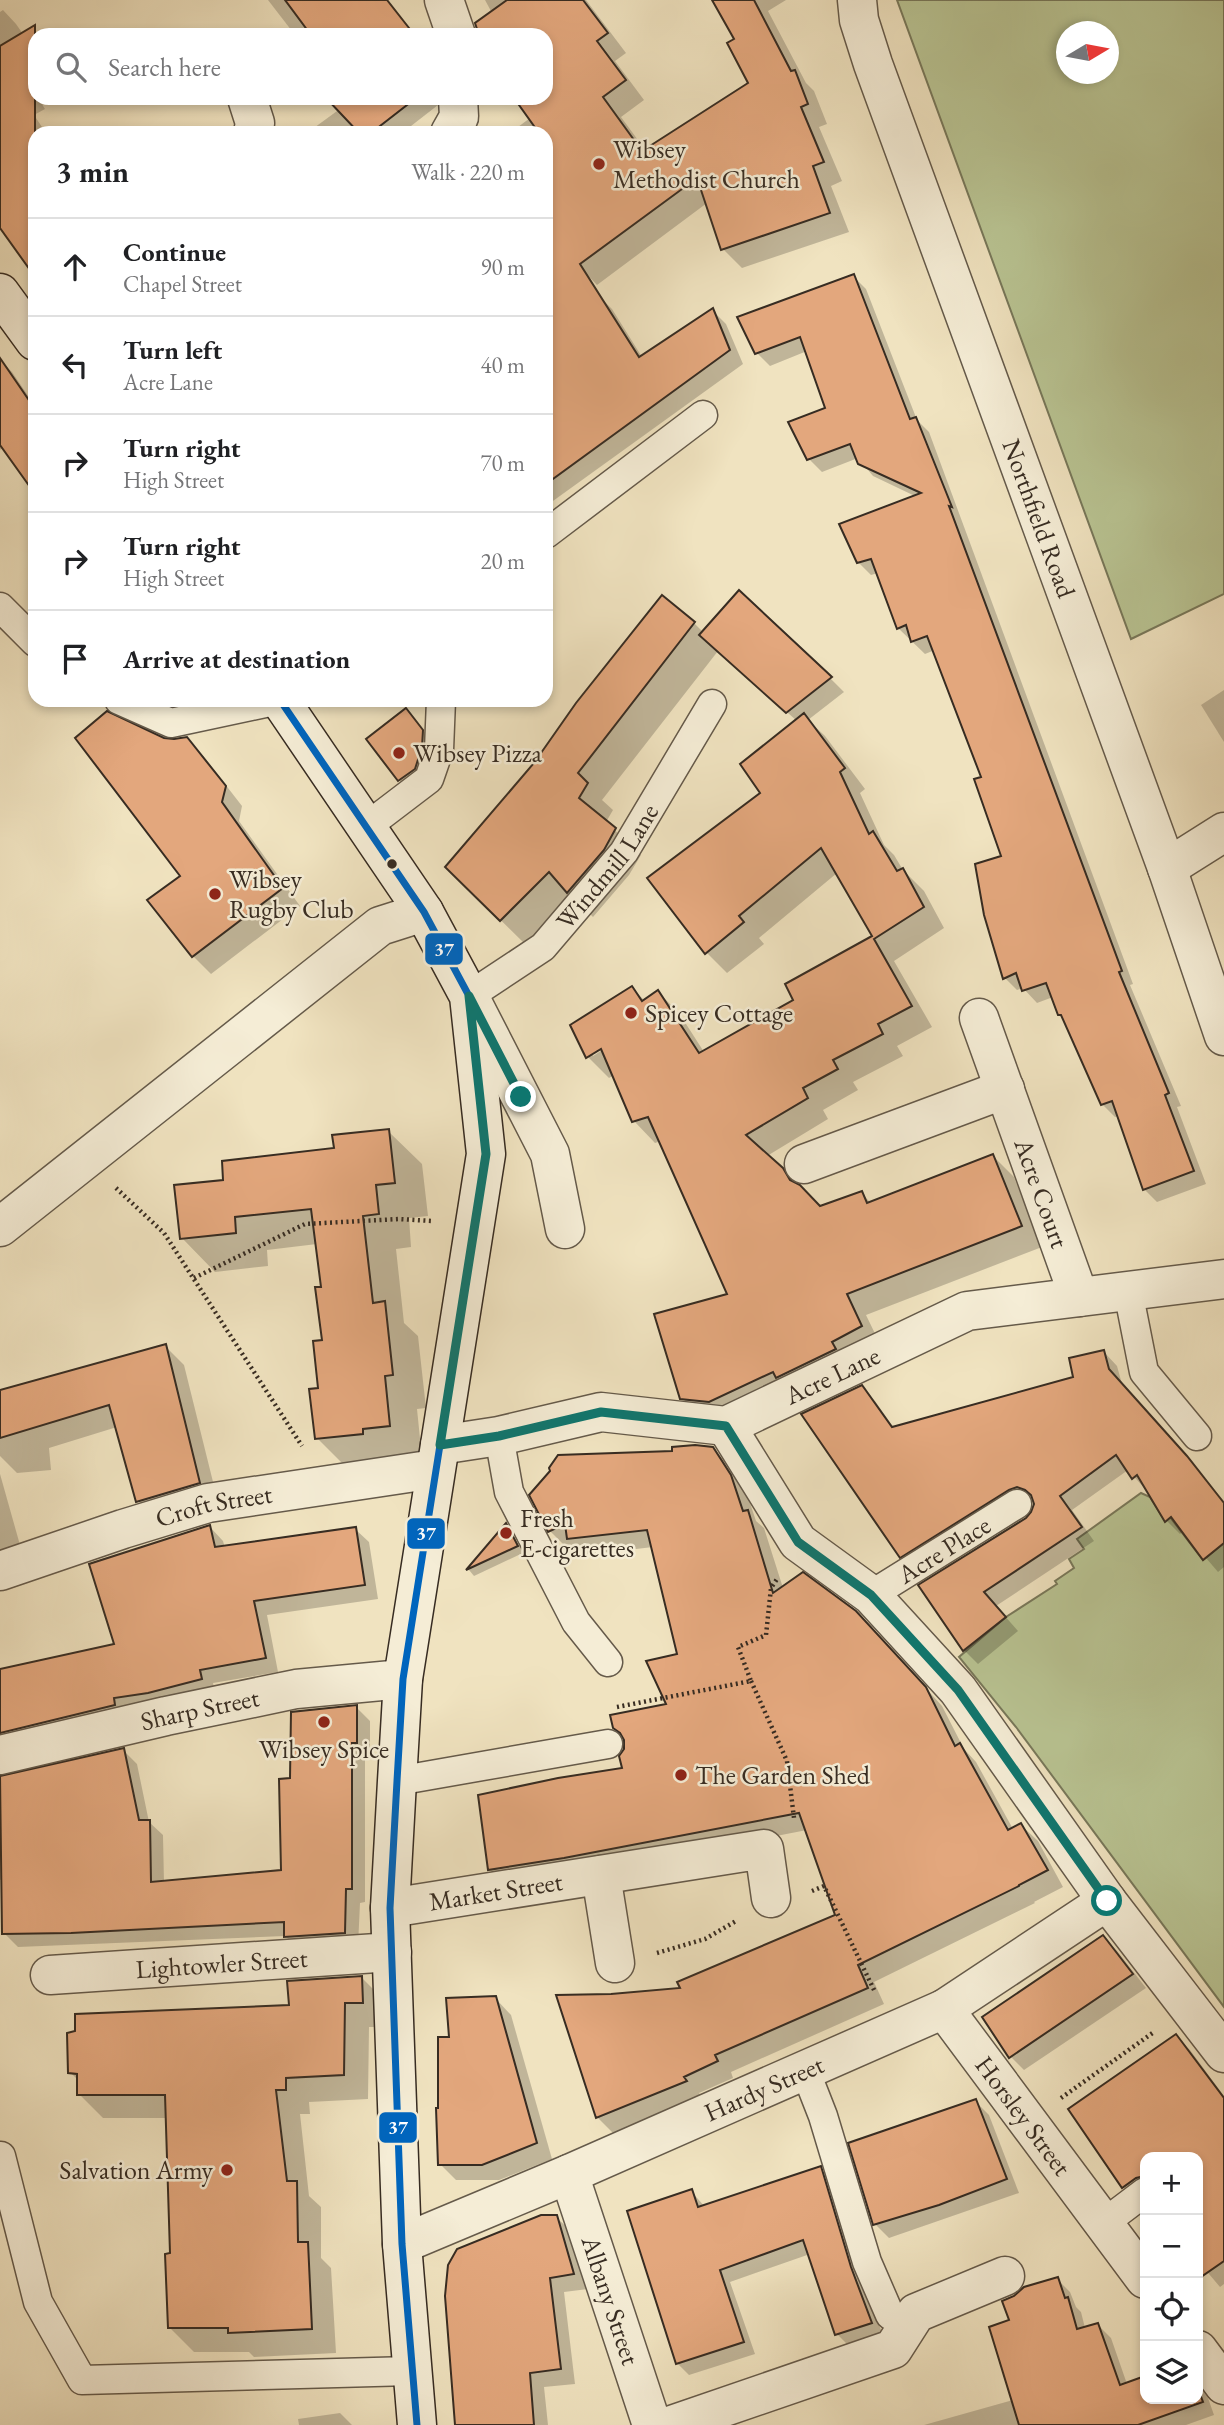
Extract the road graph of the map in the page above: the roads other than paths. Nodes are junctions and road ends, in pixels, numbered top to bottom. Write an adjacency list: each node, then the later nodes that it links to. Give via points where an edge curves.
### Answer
1 (444, 0): 3 (street)
2 (857, 0): 21 (street, Northfield Road, via 873,64)
3 (454, 28)
4 (249, 105): 6 (street)
5 (458, 105): 7 (street)
6 (254, 126)
7 (454, 126)
8 (0, 293): 9 (street)
9 (28, 331)
10 (703, 415): 11 (lane)
11 (553, 529)
12 (0, 607): 13 (lane)
13 (28, 635)
14 (712, 704): 23 (lane, Windmill Lane, via 624,852 543,947)
15 (135, 707): 16 (lane, via 171,723)
16 (246, 707)
17 (284, 707): 19 (street)
18 (441, 707): 19 (lane, via 439,750 429,779)
19 (366, 827): 22 (street)
20 (1224, 832): 21 (street)
21 (1167, 867): 25 (street, Northfield Road)
22 (424, 912): 23 (street); 28 (street, via 380,926)
23 (469, 996): 29 (street, via 550,1154); 36 (street, via 486,1154)
24 (979, 1018): 26 (street, Acre Court)
25 (1224, 1036)
26 (1005, 1089): 27 (street); 32 (street, Acre Court)
27 (804, 1164)
28 (0, 1227)
29 (565, 1229)
30 (1224, 1279): 31 (street, Acre Lane)
31 (1128, 1291): 32 (street, Acre Lane); 35 (lane, via 1144,1372)
32 (1079, 1297): 33 (street, Acre Lane, via 967,1311)
33 (726, 1426): 34 (street, via 601,1412); 39 (street, via 798,1542)
34 (499, 1436): 36 (street); 40 (lane, via 509,1492 576,1622)
35 (1197, 1436)
36 (438, 1457): 38 (street, Croft Street, via 326,1485 208,1503); 41 (street)
37 (1017, 1504): 39 (lane, Acre Place)
38 (0, 1571)
39 (871, 1595): 47 (street, via 958,1690)
40 (608, 1662)
41 (403, 1679): 43 (street, Sharp Street, via 296,1689); 44 (street)
42 (608, 1744): 44 (lane)
43 (0, 1755)
44 (397, 1781): 48 (street)
45 (601, 1875): 46 (street, Market Street, via 780,1839); 48 (street, Market Street); 50 (street, Market Street)
46 (771, 1898)
47 (1107, 1901): 52 (street, Hardy Street); 53 (street)
48 (390, 1908): 49 (street)
49 (392, 1951): 51 (street, Lightowler Street); 59 (street)
50 (615, 1963)
51 (50, 1975)
52 (944, 2009): 54 (street, Hardy Street); 58 (street, Horsley Street)
53 (1224, 2053)
54 (805, 2070): 56 (street, Hardy Street); 62 (lane, via 867,2262 890,2315)
55 (1, 2157): 64 (lane, via 38,2302 82,2380)
56 (569, 2174): 59 (street, Hardy Street); 67 (street, Albany Street)
57 (1140, 2196): 58 (lane)
58 (1104, 2223): 61 (street, Horsley Street)
59 (402, 2244): 64 (street)
60 (1005, 2276): 62 (street, via 916,2312)
61 (1144, 2278)
62 (907, 2326): 68 (street, via 893,2349)
63 (1203, 2357): 65 (street)
64 (411, 2371): 66 (street)
65 (1224, 2385)
66 (417, 2425)
67 (652, 2425)
68 (672, 2425)

